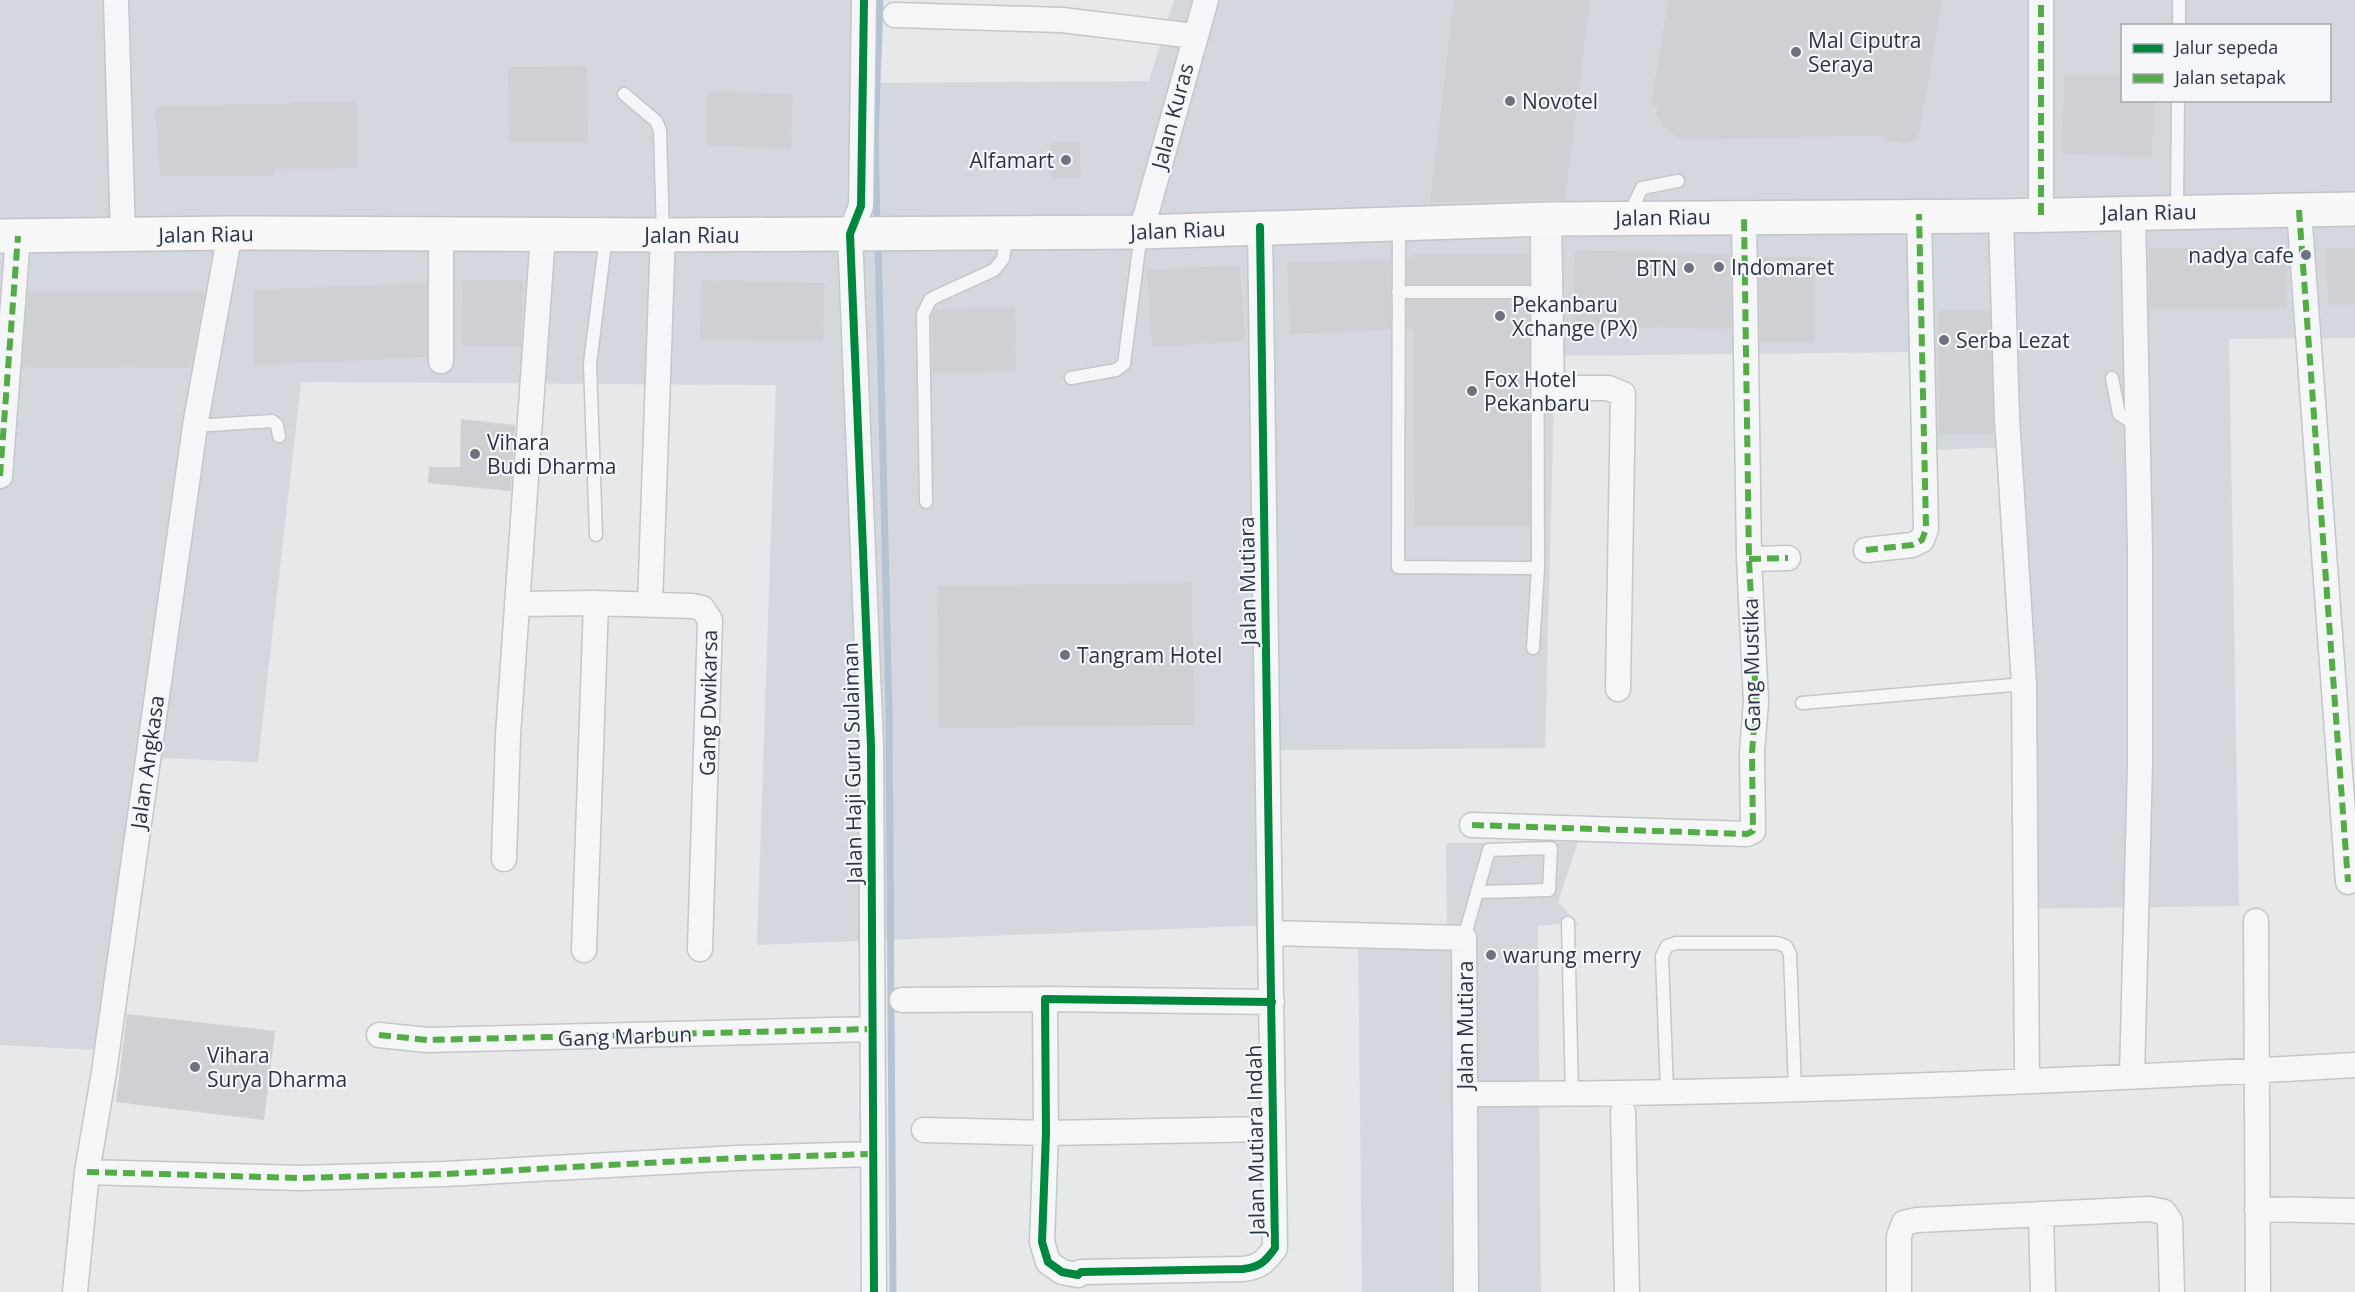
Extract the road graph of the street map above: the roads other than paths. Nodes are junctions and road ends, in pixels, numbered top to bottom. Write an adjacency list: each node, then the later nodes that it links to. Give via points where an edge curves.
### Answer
1 (116, 0): 33 (street)
2 (864, 0): 29 (street, via 861,206)
3 (1206, 0): 8 (street, Jalan Kuras)
4 (2041, 0): 17 (street)
5 (2179, 0): 7 (lane)
6 (895, 15): 8 (street, via 1062,20)
7 (2179, 24)
8 (1194, 36): 26 (street, Jalan Kuras)
9 (624, 94): 31 (lane, via 656,121 660,130)
10 (2178, 102): 14 (lane)
11 (1678, 181): 20 (lane, via 1642,188)
12 (2355, 208): 13 (main road, Jalan Riau)
13 (2299, 210): 14 (main road, Jalan Riau); 58 (street)
14 (2178, 212): 15 (main road, Jalan Riau)
15 (2133, 213): 17 (main road, Jalan Riau); 40 (street)
16 (1919, 214): 18 (main road, Jalan Riau); 19 (main road, Jalan Riau); 45 (street, via 1926,529 1923,540 1912,545)
17 (2040, 215): 19 (main road, Jalan Riau)
18 (1744, 216): 20 (main road, Jalan Riau); 47 (street, Gang Mustika)
19 (2001, 216): 53 (street, via 2007,418)
20 (1628, 218): 21 (main road, Jalan Riau)
21 (1543, 220): 22 (main road, Jalan Riau); 35 (lane); 54 (street, via 1552,388 1608,388 1623,394)
22 (1399, 222): 23 (main road, Jalan Riau); 34 (lane)
23 (1260, 227): 26 (main road, Jalan Riau); 62 (street, Jalan Mutiara)
24 (441, 232): 27 (main road, Jalan Riau); 28 (main road, Jalan Riau); 36 (street)
25 (1008, 232): 26 (main road, Jalan Riau); 29 (main road, Jalan Riau); 43 (lane, via 999,265 988,274 930,300 922,314)
26 (1141, 232): 37 (lane, via 1124,364 1116,370)
27 (230, 233): 33 (main road, Jalan Riau); 39 (street, Jalan Angkasa)
28 (543, 234): 30 (main road, Jalan Riau); 50 (street)
29 (865, 234): 31 (main road, Jalan Riau); 69 (street, Jalan Haji Guru Sulaiman)
30 (606, 235): 31 (main road, Jalan Riau); 44 (lane, via 590,364)
31 (663, 235): 51 (street)
32 (9, 236): 33 (main road, Jalan Riau); 42 (street)
33 (123, 236)
34 (1398, 292): 35 (lane); 48 (lane, via 1398,567)
35 (1537, 292): 48 (lane)
36 (441, 361)
37 (1071, 378)
38 (2112, 378): 40 (lane, via 2119,414)
39 (195, 426): 41 (lane, via 272,421); 84 (street, Jalan Angkasa)
40 (2139, 427): 73 (street, via 2140,764)
41 (279, 436)
42 (0, 476)
43 (926, 502)
44 (596, 535)
45 (1866, 550)
46 (1788, 558): 47 (street)
47 (1749, 559): 56 (street, Gang Mustika, via 1756,702 1751,834)
48 (1538, 568): 52 (lane)
49 (596, 603): 50 (street, Gang Dwikarsa); 51 (street, Gang Dwikarsa); 65 (street)
50 (517, 604): 57 (street)
51 (650, 604): 64 (street, Gang Dwikarsa, via 702,608 711,627)
52 (1533, 648)
53 (2024, 684): 55 (lane); 74 (street)
54 (1618, 689)
55 (1802, 703)
56 (1472, 825)
57 (504, 859)
58 (2348, 882)
59 (1478, 892): 59 (lane, via 1489,850 1551,848 1550,890); 63 (lane)
60 (2256, 921): 72 (street)
61 (1568, 923): 78 (lane)
62 (1270, 933): 63 (street, Jalan Mutiara); 68 (street, Jalan Mutiara Indah)
63 (1464, 938): 77 (street, Jalan Mutiara)
64 (700, 949)
65 (584, 950)
66 (1045, 999): 67 (street); 68 (street); 82 (street)
67 (902, 1000)
68 (1272, 1002): 80 (street, Jalan Mutiara Indah)
69 (872, 1029): 70 (street, Gang Marbun, via 427,1040); 83 (street, Jalan Haji Guru Sulaiman)
70 (379, 1035)
71 (2355, 1065): 72 (street)
72 (2256, 1071): 73 (street); 85 (street)
73 (2132, 1076): 74 (street)
74 (2027, 1082): 75 (street)
75 (1795, 1088): 76 (street); 76 (lane, via 1790,954 1786,946 1676,943 1668,946 1662,956)
76 (1667, 1091): 78 (street)
77 (1466, 1094): 78 (street); 90 (street, Jalan Mutiara)
78 (1572, 1094)
79 (1623, 1112): 91 (street)
80 (1273, 1129): 82 (street); 82 (street, Jalan Mutiara Indah, via 1275,1248 1266,1262 1243,1269 1078,1275 1062,1272 1048,1262 1044,1249)
81 (924, 1131): 82 (street)
82 (1046, 1133)
83 (872, 1154): 84 (street, via 300,1178); 89 (street, Jalan Haji Guru Sulaiman)
84 (87, 1172): 88 (street, Jalan Angkasa)
85 (2257, 1209): 86 (street); 95 (street)
86 (2355, 1211)
87 (2040, 1214): 92 (street, via 1904,1223 1899,1236); 93 (street); 94 (street, via 2150,1209 2164,1212 2170,1221)
88 (75, 1292)
89 (874, 1292)
90 (1466, 1292)
91 (1627, 1292)
92 (1899, 1292)
93 (2043, 1292)
94 (2172, 1292)
95 (2258, 1292)

